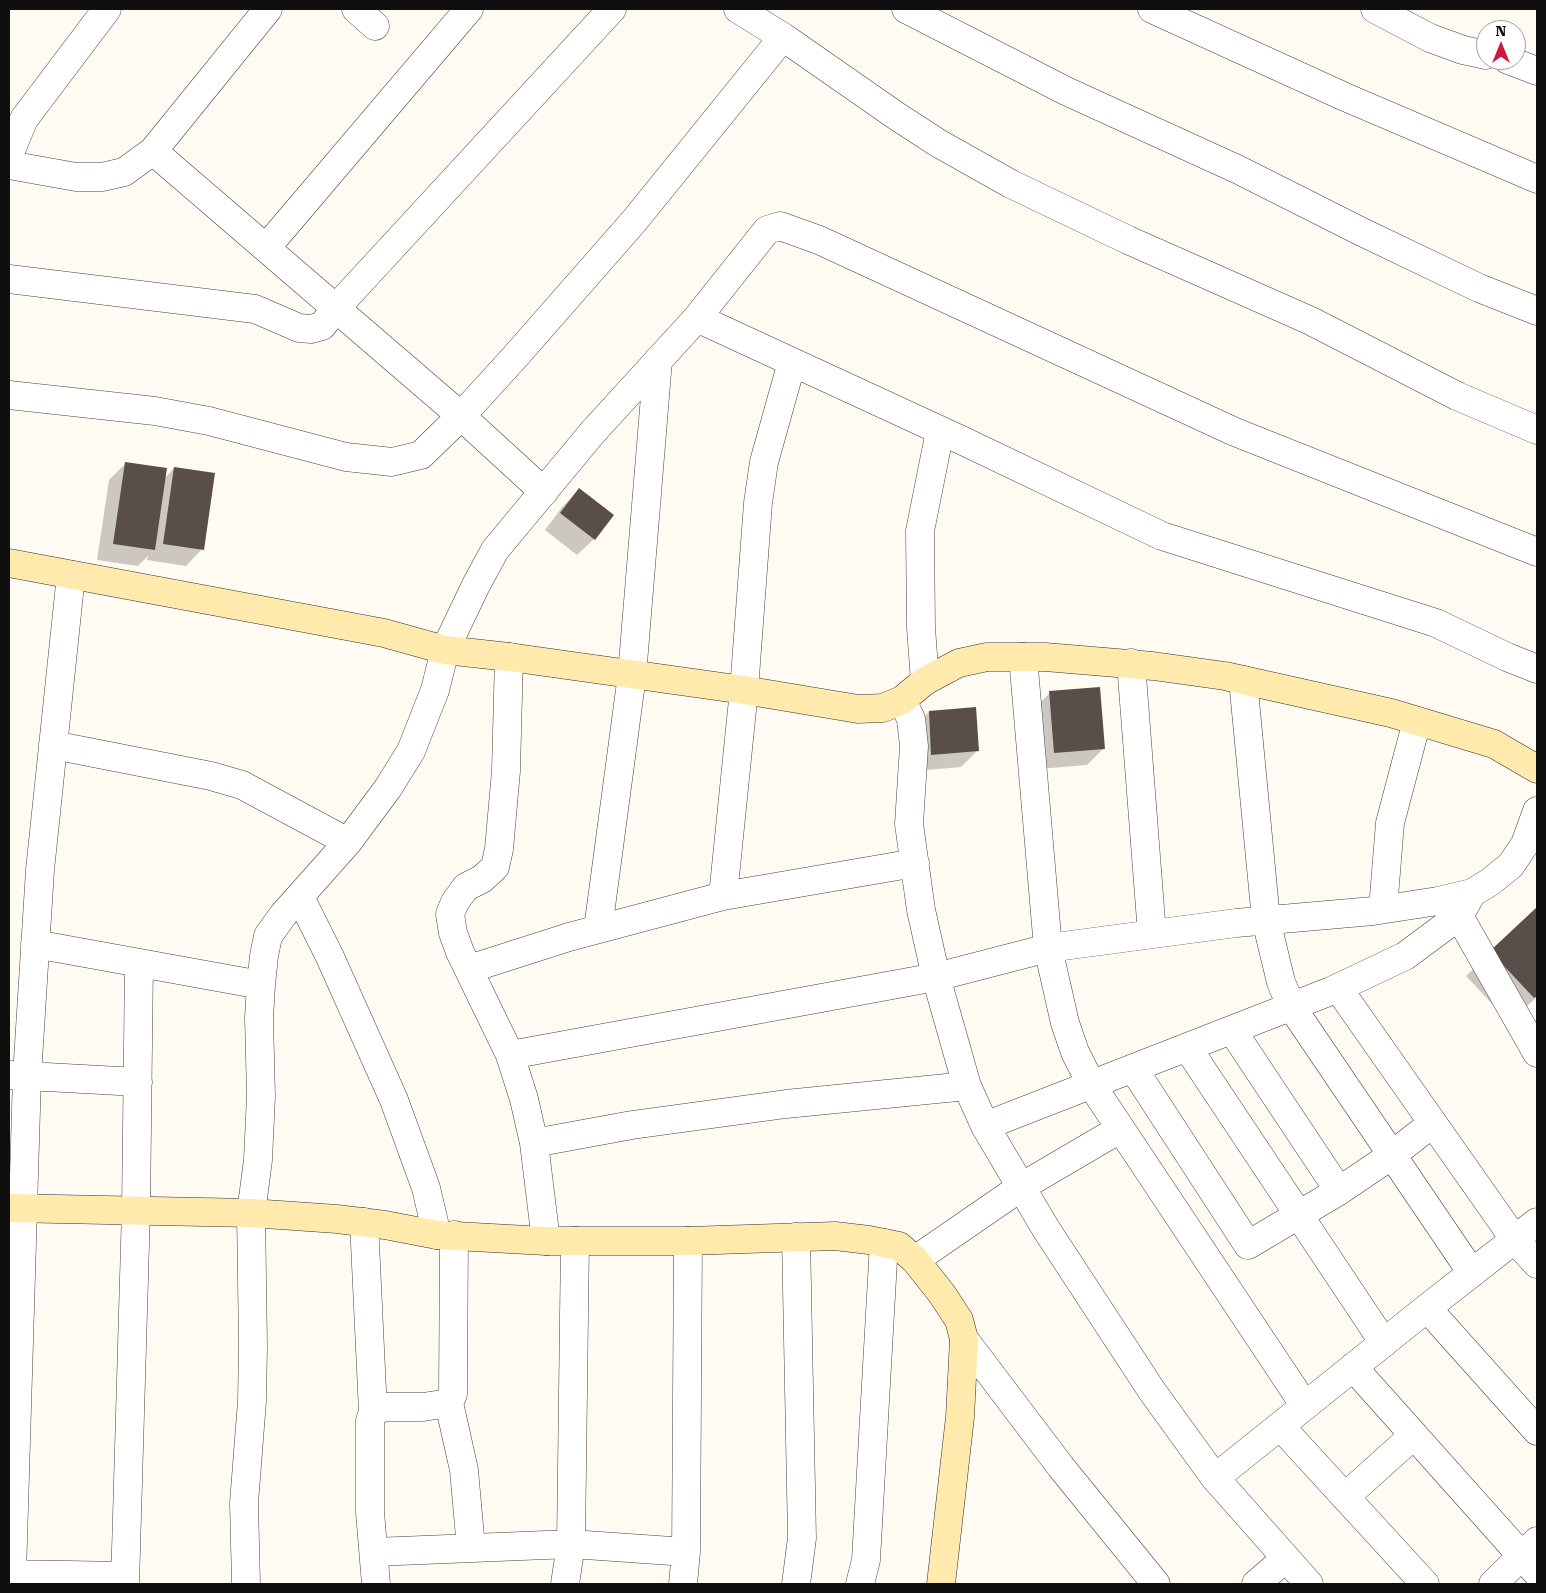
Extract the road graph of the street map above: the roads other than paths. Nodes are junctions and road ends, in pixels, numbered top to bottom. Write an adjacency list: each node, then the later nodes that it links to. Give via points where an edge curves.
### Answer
1 (107, 9): 12 (street, via 24,119)
2 (268, 9): 11 (street)
3 (469, 9): 15 (street)
4 (612, 9): 17 (street)
5 (738, 9): 9 (street)
6 (906, 9): 18 (street, via 1066,91 1239,170 1479,288)
7 (1152, 9): 14 (street, via 1345,97)
8 (1375, 9): 10 (street, via 1430,38)
9 (783, 37): 23 (street, via 635,220); 24 (street, via 895,115 1011,184 1311,321 1457,396)
10 (1476, 53)
11 (153, 151): 13 (street, via 124,172 102,177 76,177); 15 (street)
12 (9, 155)
13 (9, 165)
14 (1537, 179)
15 (266, 248): 17 (street)
16 (9, 279): 17 (street, via 255,309 299,328 322,326)
17 (336, 308): 23 (street)
18 (1537, 312)
19 (697, 318): 20 (street); 21 (street); 27 (street, via 767,230 780,226 819,240 1235,432)
20 (658, 360): 26 (street); 35 (street)
21 (792, 362): 25 (street); 38 (street, via 763,470 758,503)
22 (9, 395): 23 (street, via 155,411 346,457 392,462 421,455)
23 (461, 416): 26 (street)
24 (1537, 430)
25 (940, 431): 34 (street, via 1162,536 1436,623); 37 (street, via 920,530)
26 (544, 492): 30 (street, via 495,550)
27 (1537, 552)
28 (9, 563): 29 (street)
29 (71, 575): 30 (street, via 384,633); 41 (street)
30 (444, 650): 32 (street); 44 (street, via 435,690 411,751)
31 (1023, 656): 33 (street); 37 (street, via 987,656 959,663); 54 (street)
32 (510, 657): 35 (street); 56 (street, via 506,771 495,867 482,879 466,886 450,914 453,933)
33 (1131, 663): 36 (street); 52 (street)
34 (1537, 669)
35 (632, 675): 38 (street); 51 (street)
36 (1243, 680): 40 (street); 50 (street)
37 (924, 681): 39 (street)
38 (744, 690): 39 (street, via 858,709 883,708); 46 (street)
39 (902, 700): 45 (street, via 911,720 914,746 909,824)
40 (1417, 721): 42 (street, via 1494,744); 49 (street, via 1390,823)
41 (53, 745): 44 (street, via 212,776 242,785); 53 (street)
42 (1537, 769)
43 (1537, 811): 48 (street, via 1524,844 1511,865)
44 (348, 842): 47 (street)
45 (915, 863): 46 (street); 57 (street, via 921,910)
46 (723, 896): 51 (street)
47 (300, 897): 58 (street, via 268,936); 83 (street, via 394,1100)
48 (1466, 904): 49 (street, via 1438,901); 59 (street, via 1405,956); 63 (street)
49 (1383, 909): 50 (street)
50 (1266, 920): 52 (street); 60 (street, via 1281,982)
51 (598, 929): 56 (street)
52 (1152, 934): 54 (street)
53 (35, 944): 55 (street); 66 (street)
54 (1048, 948): 57 (street); 68 (street, via 1065,1023)
55 (139, 963): 58 (street); 67 (street)
56 (469, 969): 64 (street)
57 (936, 977): 64 (street); 69 (street)
58 (260, 985): 79 (street, via 260,1114)
59 (1338, 988): 60 (street); 70 (street)
60 (1292, 1006): 61 (street); 74 (street)
61 (1232, 1030): 62 (street); 76 (street)
62 (1187, 1047): 65 (street); 80 (street)
63 (1537, 1053)
64 (510, 1055): 73 (street)
65 (1133, 1068): 68 (street); 80 (street, via 1248,1245)
66 (18, 1076): 67 (street); 77 (street)
67 (138, 1082): 78 (street)
68 (1091, 1084): 71 (street); 72 (street)
69 (967, 1086): 71 (street); 73 (street, via 776,1105 632,1125)
70 (1433, 1123): 74 (street); 85 (street)
71 (985, 1126): 75 (street)
72 (1120, 1129): 75 (street); 98 (street)
73 (534, 1143): 86 (street)
74 (1392, 1155): 76 (street); 92 (street)
75 (1021, 1187): 90 (street); 103 (street, via 1152,1391)
76 (1339, 1191): 80 (street)
77 (15, 1208): 78 (street); 111 (street)
78 (136, 1210): 79 (street); 112 (street)
79 (251, 1213): 81 (street); 113 (street, via 253,1346 244,1504)
80 (1299, 1216): 95 (street)
81 (364, 1222): 83 (street); 99 (street)
82 (1537, 1222): 85 (street)
83 (446, 1235): 86 (street); 97 (street, via 454,1385)
84 (796, 1237): 88 (street); 89 (street, via 835,1236); 117 (street, via 802,1538)
85 (1515, 1240): 91 (street); 92 (street)
86 (546, 1241): 87 (street)
87 (575, 1241): 88 (street); 105 (street)
88 (688, 1241): 108 (street)
89 (884, 1243): 90 (street, via 899,1246); 118 (street, via 866,1560)
90 (915, 1260): 94 (street, via 959,1320)
91 (1537, 1264)
92 (1472, 1273): 93 (street)
93 (1427, 1308): 95 (street); 101 (street)
94 (964, 1339): 119 (street, via 960,1417); 120 (street, via 1061,1468)
95 (1384, 1343): 96 (street)
96 (1354, 1367): 98 (street); 102 (street)
97 (449, 1403): 99 (street, via 384,1407); 106 (street, via 464,1470)
98 (1305, 1406): 100 (street)
99 (373, 1412): 107 (street, via 369,1438)
100 (1280, 1426): 103 (street); 104 (street)
101 (1537, 1431)
102 (1414, 1435): 104 (street); 109 (street)
103 (1215, 1478): 110 (street)
104 (1345, 1497): 123 (street)
105 (571, 1544): 106 (street); 108 (street); 115 (street)
106 (471, 1548): 107 (street)
107 (374, 1552): 114 (street)
108 (686, 1552): 116 (street)
109 (1532, 1556): 124 (street)
110 (1286, 1558): 121 (street); 122 (street)
111 (10, 1574): 112 (street)
112 (125, 1580)
113 (246, 1584)
114 (376, 1584)
115 (565, 1584)
116 (683, 1584)
117 (796, 1584)
118 (860, 1584)
119 (941, 1584)
120 (1156, 1584)
121 (1256, 1584)
122 (1309, 1584)
123 (1425, 1584)
124 (1493, 1584)

